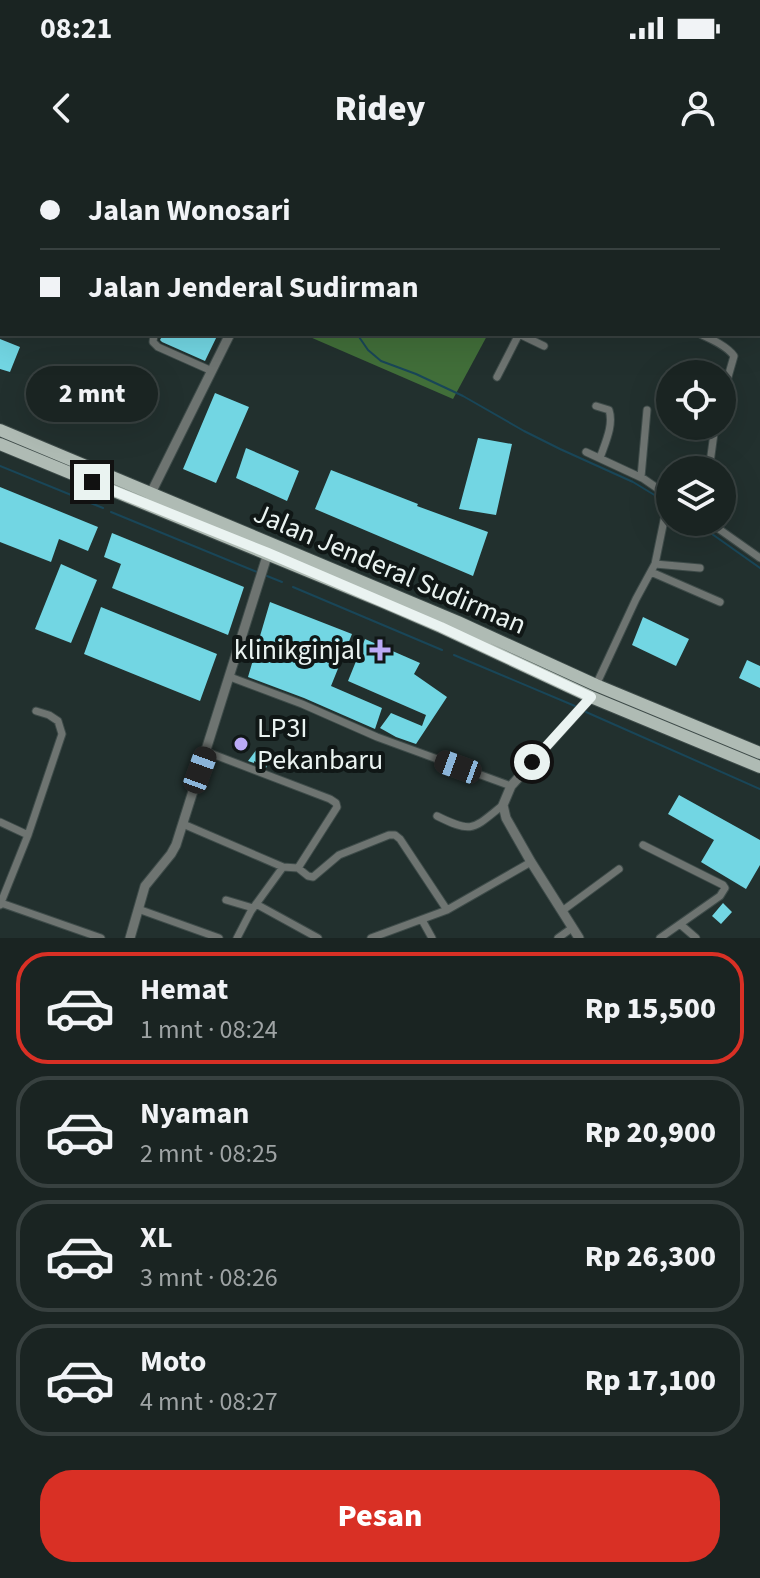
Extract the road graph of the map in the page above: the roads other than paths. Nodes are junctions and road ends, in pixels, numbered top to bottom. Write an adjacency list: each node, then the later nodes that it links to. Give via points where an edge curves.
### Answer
1 (154, 336): 8 (street, via 158,347)
2 (229, 336): 8 (street)
3 (518, 336): 9 (street)
4 (523, 336): 6 (street)
5 (719, 338): 7 (street)
6 (544, 346)
7 (734, 360)
8 (212, 371): 18 (street)
9 (497, 377)
10 (596, 406): 15 (street, via 611,415)
11 (647, 410): 16 (street)
12 (0, 430): 18 (main road, Jalan Jenderal Sudirman)
13 (0, 444): 21 (main road, Jalan Jenderal Sudirman)
14 (586, 452): 15 (street)
15 (600, 458): 16 (street)
16 (642, 478): 17 (street)
17 (656, 487)
18 (151, 493): 27 (main road, Jalan Jenderal Sudirman, via 458,622)
19 (660, 536): 23 (street)
20 (729, 536): 22 (street)
21 (268, 553): 26 (street); 27 (main road, Jalan Jenderal Sudirman)
22 (760, 558)
23 (653, 568): 24 (street); 25 (street); 27 (street)
24 (700, 568)
25 (720, 602)
26 (230, 677): 29 (street); 32 (street)
27 (593, 691): 30 (main road, Jalan Jenderal Sudirman); 31 (main road, Jalan Jenderal Sudirman); 32 (street)
28 (36, 711): 37 (street, via 58,721 62,734)
29 (207, 752): 36 (street); 41 (street, via 336,803)
30 (760, 753)
31 (760, 767)
32 (511, 786): 33 (street)
33 (503, 805): 34 (street, via 471,828); 39 (street)
34 (437, 816)
35 (0, 822): 37 (street)
36 (183, 824): 40 (street); 46 (street, via 171,854 145,886)
37 (28, 835): 44 (street)
38 (643, 845): 50 (street, via 724,886 723,893)
39 (531, 862): 47 (street); 48 (street)
40 (283, 867): 41 (street); 45 (street)
41 (298, 868): 47 (street, via 313,877 339,855 395,835)
42 (619, 869): 48 (street)
43 (226, 900): 45 (street)
44 (0, 904): 52 (street)
45 (254, 906): 55 (street); 56 (street)
46 (138, 909): 53 (street); 54 (street)
47 (447, 910): 49 (street)
48 (562, 911): 51 (street)
49 (422, 920): 57 (street); 58 (street)
50 (681, 925): 61 (street); 62 (street)
51 (572, 928): 59 (street); 60 (street)
52 (101, 938)
53 (130, 938)
54 (219, 938)
55 (237, 938)
56 (318, 938)
57 (371, 938)
58 (432, 938)
59 (558, 938)
60 (579, 938)
61 (660, 938)
62 (696, 938)

